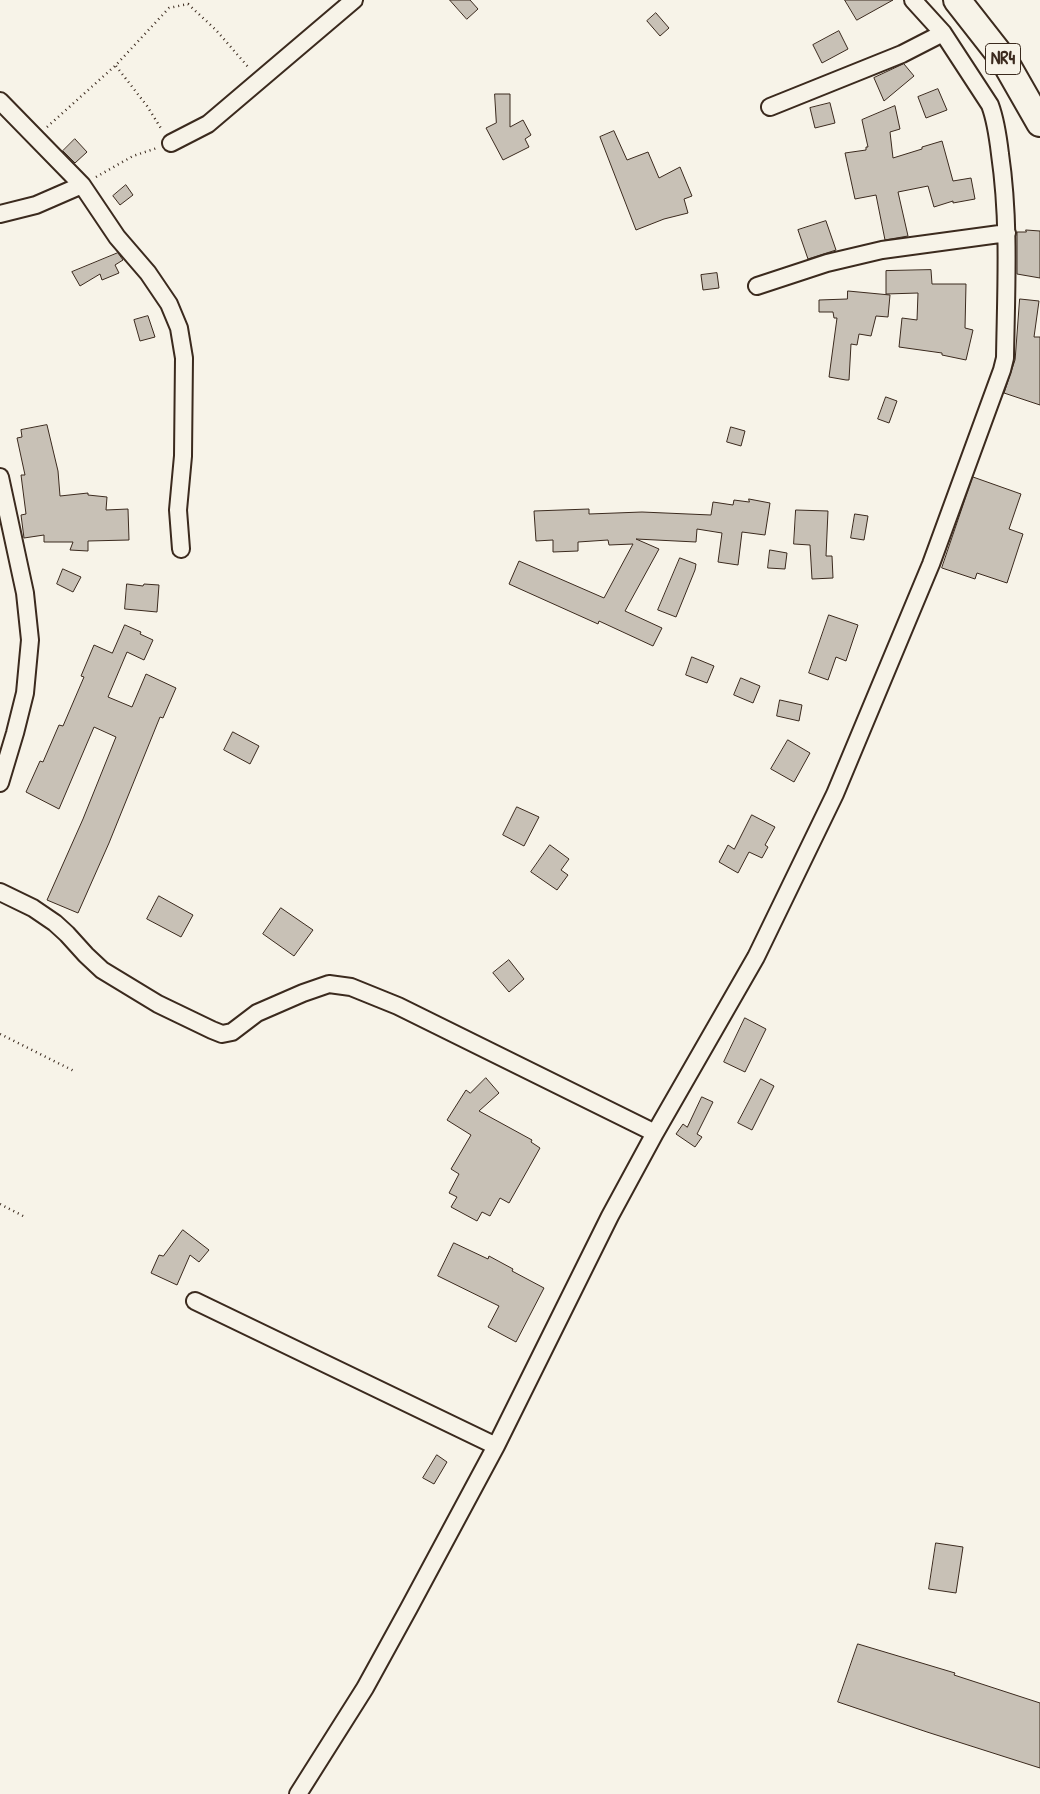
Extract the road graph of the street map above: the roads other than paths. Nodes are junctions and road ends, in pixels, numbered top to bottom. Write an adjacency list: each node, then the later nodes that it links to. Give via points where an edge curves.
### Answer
1 (354, 0): 8 (street, via 208,124)
2 (912, 0): 4 (street)
3 (957, 0): 7 (highway, NR4, via 1004,60)
4 (943, 33): 6 (street, via 902,54); 11 (street, via 990,105 994,117)
5 (0, 101): 9 (street)
6 (770, 107)
7 (1040, 123)
8 (171, 143)
9 (82, 185): 10 (street, via 36,204); 14 (street, via 117,237 148,273 169,304 179,328 184,358 178,510)
10 (0, 214)
11 (1008, 233): 12 (street, via 882,250 827,263); 17 (street, via 1005,358 931,564 835,794 756,958)
12 (758, 286)
13 (0, 477): 15 (street, via 25,593 30,640 25,693)
14 (181, 549)
15 (0, 783)
16 (0, 892): 17 (street, via 55,923 102,970 158,1004 222,1034 232,1032 257,1013 303,993 329,984 351,987 398,1006)
17 (655, 1134): 19 (street, via 610,1216)
18 (195, 1301): 19 (street)
19 (496, 1446): 20 (street, via 365,1688)
20 (298, 1794)

